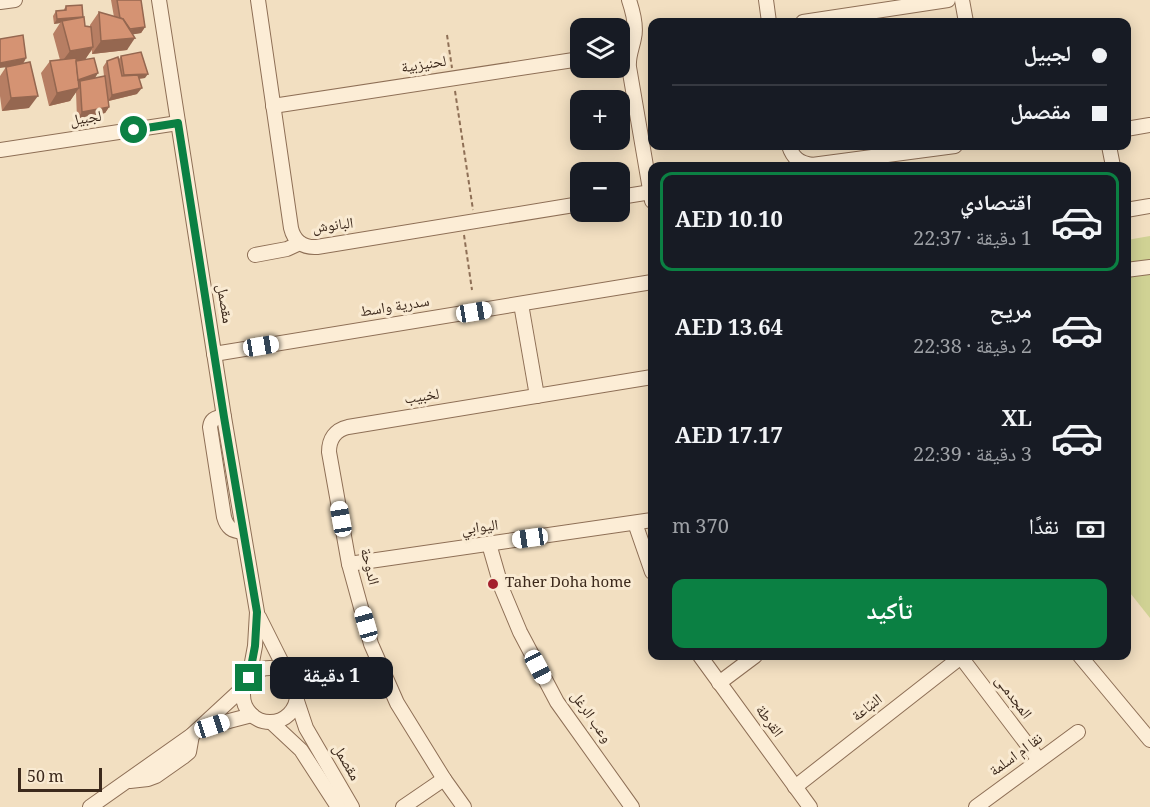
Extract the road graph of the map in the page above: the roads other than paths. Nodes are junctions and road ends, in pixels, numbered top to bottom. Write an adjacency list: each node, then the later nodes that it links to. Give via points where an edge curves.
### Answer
1 (15, 0): 8 (street)
2 (159, 0): 16 (street, مقصمل)
3 (258, 0): 15 (street, البانوش)
4 (629, 0): 12 (street, via 635,31)
5 (766, 0): 9 (street)
6 (948, 0): 10 (street)
7 (962, 0): 11 (street)
8 (0, 2)
9 (769, 18)
10 (829, 18)
11 (965, 18)
12 (630, 46)
13 (570, 60): 15 (street, لحنيزبية)
14 (630, 73): 24 (street)
15 (273, 105): 30 (street, البانوش, via 292,234)
16 (178, 123): 19 (street, لجبيل); 36 (street, مقصمل)
17 (1150, 125): 18 (street)
18 (1131, 128)
19 (0, 150)
20 (791, 150): 22 (street)
21 (925, 150): 23 (street)
22 (800, 162)
23 (835, 162)
24 (648, 174)
25 (648, 196): 26 (street)
26 (630, 197)
27 (570, 206): 30 (street, البانوش, via 311,248)
28 (1150, 206): 29 (street)
29 (1131, 209)
30 (300, 243): 31 (street)
31 (255, 255)
32 (1150, 267): 33 (street)
33 (1131, 269)
34 (648, 283): 35 (street, سدرية واسط)
35 (521, 304): 36 (street, سدرية واسط); 38 (street)
36 (214, 354): 45 (street, مقصمل)
37 (648, 377): 38 (street, لخبيب)
38 (537, 396): 39 (street, لخبيب, via 348,427 331,438)
39 (329, 452): 44 (street, الدوحة)
40 (648, 521): 41 (street, اليوابي)
41 (635, 523): 42 (street, اليوابي); 43 (street)
42 (489, 544): 44 (street, اليوابي); 68 (street, وعب الرغل, via 515,621 557,702)
43 (648, 560)
44 (349, 564): 61 (street, الدوحة, via 371,644 397,703)
45 (257, 612): 51 (street, مقصمل); 52 (street, مقصمل)
46 (703, 660): 53 (street, القرطة)
47 (750, 660): 53 (street)
48 (955, 660): 62 (street, النبّاعة)
49 (963, 660): 60 (street, المجدمـى)
50 (1083, 660): 59 (street)
51 (286, 674): 52 (street, via 267,668 257,671); 54 (street, via 293,681)
52 (247, 682): 55 (street, via 243,697); 58 (street)
53 (719, 683): 62 (street, القرطة)
54 (297, 701): 56 (street, via 287,716); 65 (street, مقصمل, via 306,728)
55 (252, 715): 56 (street); 58 (street)
56 (271, 722): 64 (street, مقصمل, via 301,750)
57 (1078, 732): 60 (street, نقا ام اسلمة)
58 (192, 735): 63 (street)
59 (1150, 740)
60 (1039, 760): 70 (street, نقا ام اسلمة)
61 (444, 779): 66 (street); 67 (street, الدوحة)
62 (795, 787): 69 (street, القرطة)
63 (90, 807)
64 (338, 807)
65 (352, 807)
66 (403, 807)
67 (464, 807)
68 (632, 807)
69 (810, 807)
70 (976, 807)

